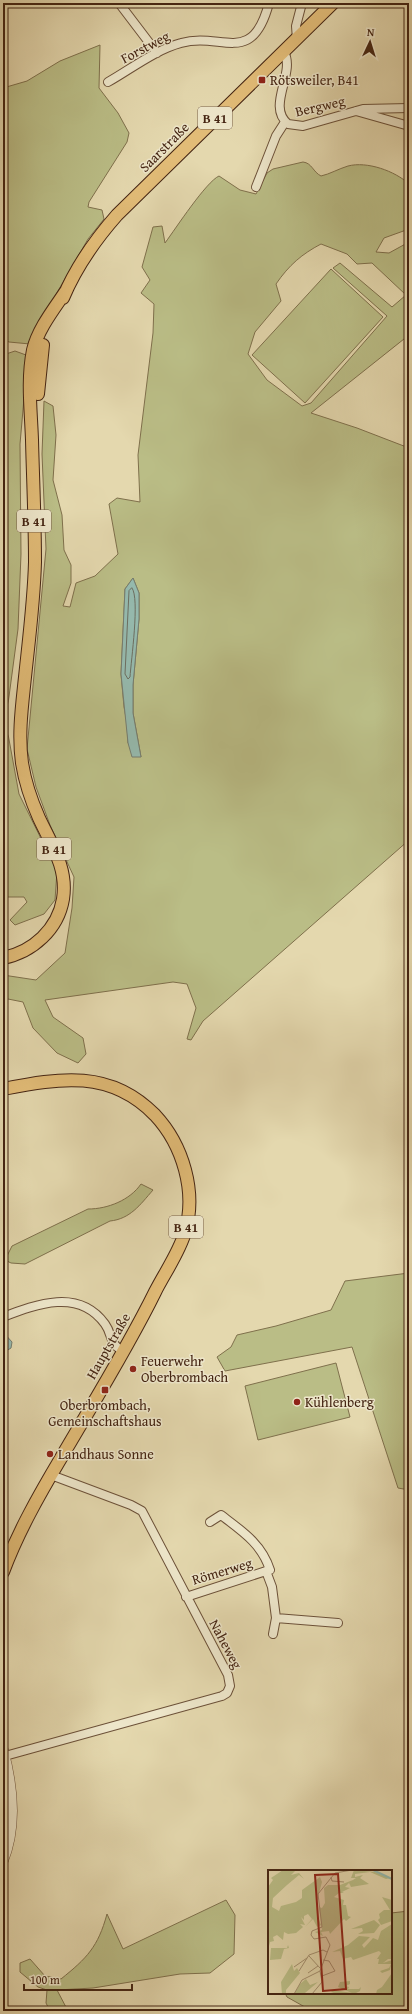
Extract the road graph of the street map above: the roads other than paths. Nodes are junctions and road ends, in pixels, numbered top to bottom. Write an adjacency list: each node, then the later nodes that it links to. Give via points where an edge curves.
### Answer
1 (119, 3): 7 (street)
2 (269, 3): 7 (street, Forstweg, via 254,33 243,42 227,44 187,41)
3 (301, 3): 5 (street, via 296,26)
4 (333, 3): 5 (main road, Saarstraße / B 41)
5 (297, 40): 6 (main road, Saarstraße / B 41)
6 (284, 52): 11 (street, Bergweg, via 288,62 281,105); 14 (main road, Saarstraße / B 41, via 112,221 86,256 41,331 33,352 29,399 34,570 20,744 28,790 58,856 64,888 60,911 48,931 31,947)
7 (157, 53): 8 (street, Forstweg)
8 (108, 82)
9 (409, 108): 10 (street, via 372,108)
10 (355, 111): 11 (street, Bergweg, via 303,126 293,126); 12 (street, Bergweg)
11 (285, 122): 13 (street, via 276,136)
12 (409, 126)
13 (256, 187)
14 (3, 958)
15 (3, 1089): 17 (main road, Hauptstraße / B 41, via 74,1079 94,1081 124,1092 150,1110 172,1139 184,1165 188,1189 185,1232)
16 (3, 1317): 17 (street, via 45,1303 77,1303 90,1309 104,1323 113,1343)
17 (123, 1351): 18 (main road, Hauptstraße / B 41)
18 (51, 1475): 21 (main road, Hauptstraße / B 41, via 19,1534); 22 (street, Naheweg, via 142,1511)
19 (210, 1522): 20 (street, via 221,1515 250,1538 266,1558 270,1570)
20 (266, 1571): 22 (street, Römerweg); 23 (street, Römerweg, via 272,1587)
21 (3, 1572)
22 (186, 1596): 26 (street, Naheweg, via 230,1680 227,1693)
23 (276, 1618): 24 (street); 25 (street, Römerweg)
24 (338, 1622)
25 (273, 1634)
26 (4, 1752): 27 (street, via 10,1786 12,1824)
27 (3, 1862)

